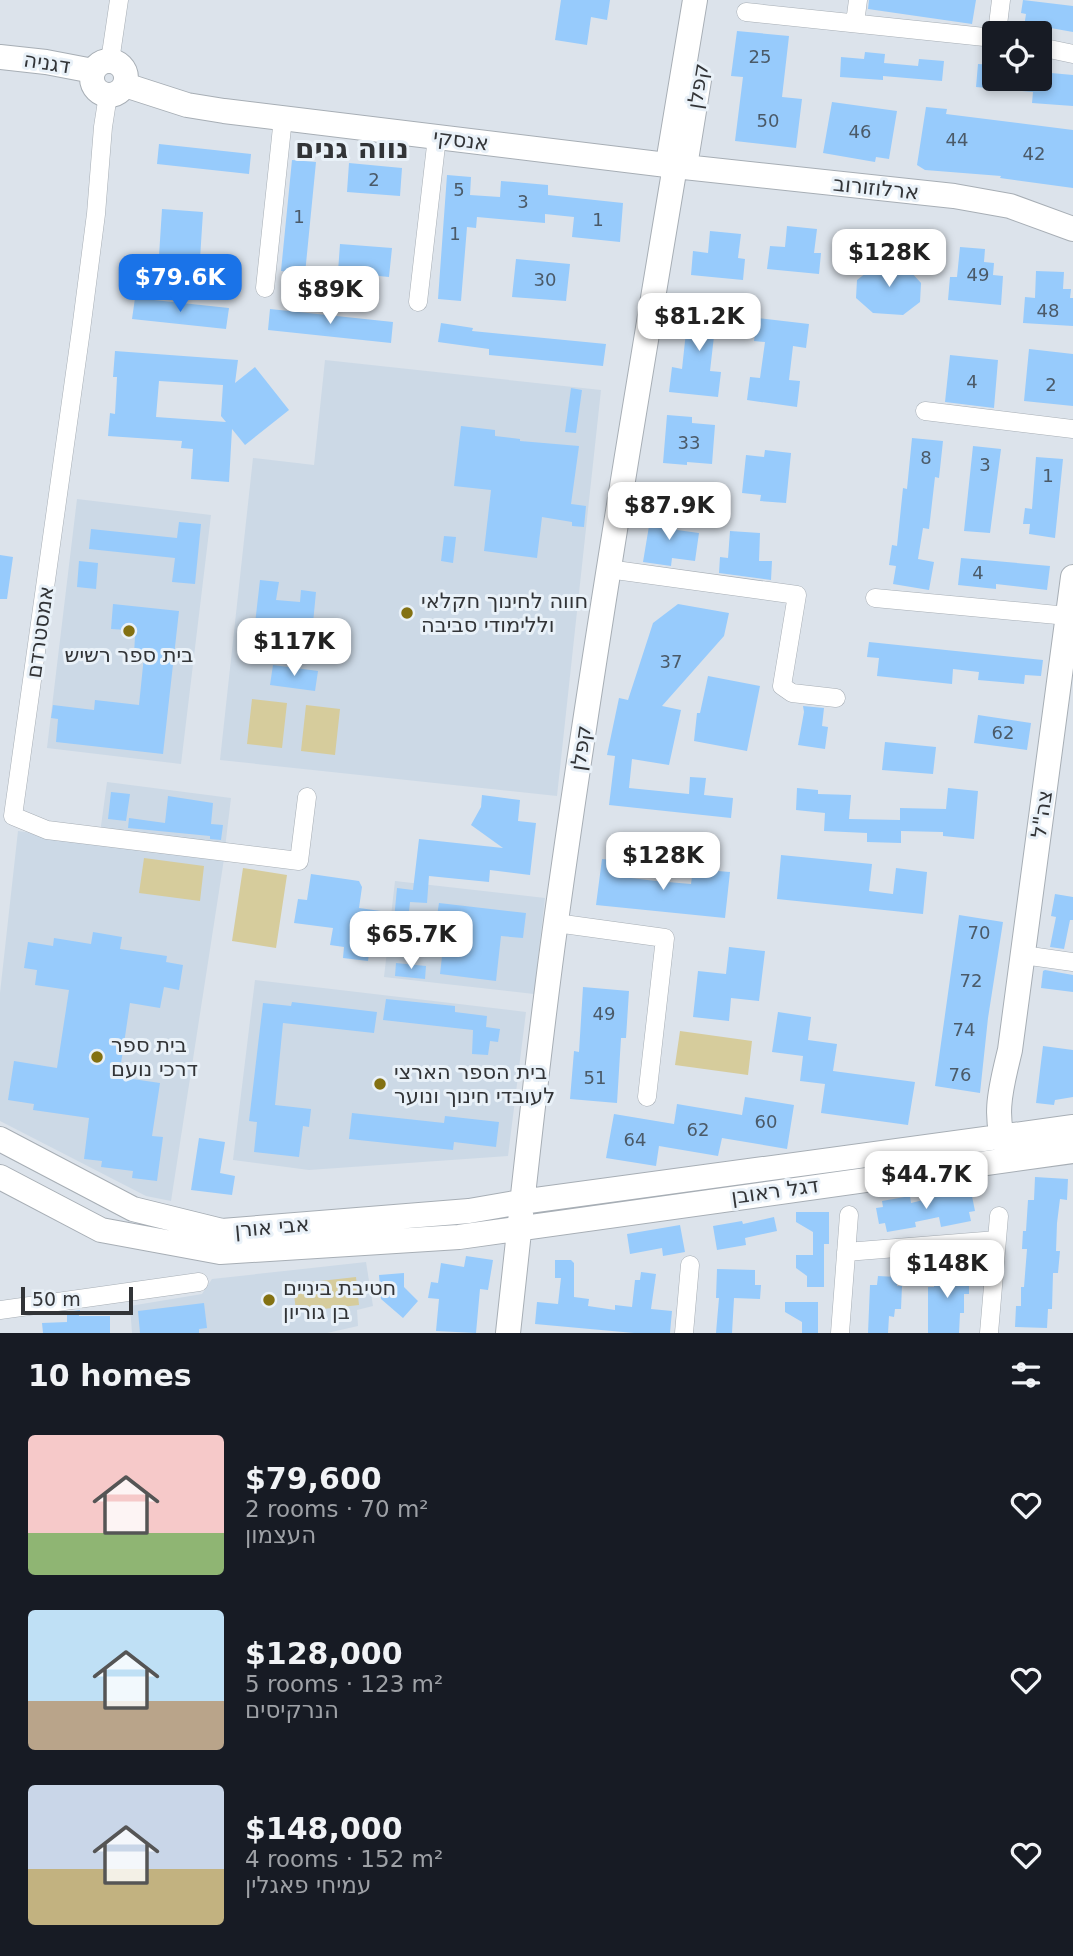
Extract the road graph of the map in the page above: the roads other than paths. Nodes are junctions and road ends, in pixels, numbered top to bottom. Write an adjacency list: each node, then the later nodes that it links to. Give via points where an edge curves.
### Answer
1 (118, 0): 13 (street)
2 (695, 0): 17 (street, קפלן, via 669,157)
3 (711, 0): 17 (street, קפלן, via 686,160)
4 (858, 0): 8 (street)
5 (1001, 0): 7 (street)
6 (746, 12): 8 (street)
7 (998, 21)
8 (855, 23): 9 (street)
9 (982, 37)
10 (1052, 50): 11 (street)
11 (1073, 54)
12 (0, 57): 13 (street, דגניה)
13 (102, 66): 14 (street, via 95,87 103,94)
14 (117, 90): 15 (street, אנסקי); 28 (street, אמסטרדם, via 103,127 81,330 13,816 47,830 299,861)
15 (284, 118): 16 (street, אנסקי); 19 (street)
16 (437, 137): 17 (street, אנסקי); 20 (street)
17 (675, 166): 18 (street, ארלוזורוב, via 954,196 1010,206); 23 (street, קפלן)
18 (1073, 229)
19 (265, 288)
20 (418, 302)
21 (925, 411): 22 (street)
22 (1073, 429)
23 (608, 569): 27 (street, via 797,596 782,686 792,693); 29 (street, קפלן)
24 (1073, 577): 26 (street, צה"ל)
25 (875, 598): 26 (street)
26 (1068, 616): 30 (street, צה"ל)
27 (836, 698)
28 (307, 797)
29 (555, 923): 32 (street, via 665,938); 40 (street, קפלן)
30 (1023, 955): 31 (street); 35 (street, צה"ל, via 1000,1093)
31 (1073, 962)
32 (647, 1097)
33 (1073, 1127): 35 (street, דגל ראובן)
34 (0, 1139): 40 (street, אבי אורן, via 133,1209 222,1231 469,1211)
35 (1009, 1143): 36 (street, דגל ראובן); 40 (street, דגל ראובן); 43 (street, דגל ראובן)
36 (1073, 1151)
37 (0, 1177): 38 (street, אבי אורן)
38 (32, 1195): 39 (street); 43 (street, אבי אורן, via 102,1230 220,1252 459,1237)
39 (0, 1198)
40 (521, 1202): 43 (street, קפלן)
41 (849, 1215): 45 (street)
42 (999, 1216): 44 (street)
43 (520, 1227): 49 (street, קפלן)
44 (997, 1240): 45 (street); 52 (street)
45 (846, 1252): 51 (street)
46 (690, 1265): 50 (street)
47 (199, 1282): 48 (street)
48 (0, 1310)
49 (508, 1333)
50 (684, 1333)
51 (840, 1333)
52 (989, 1333)

